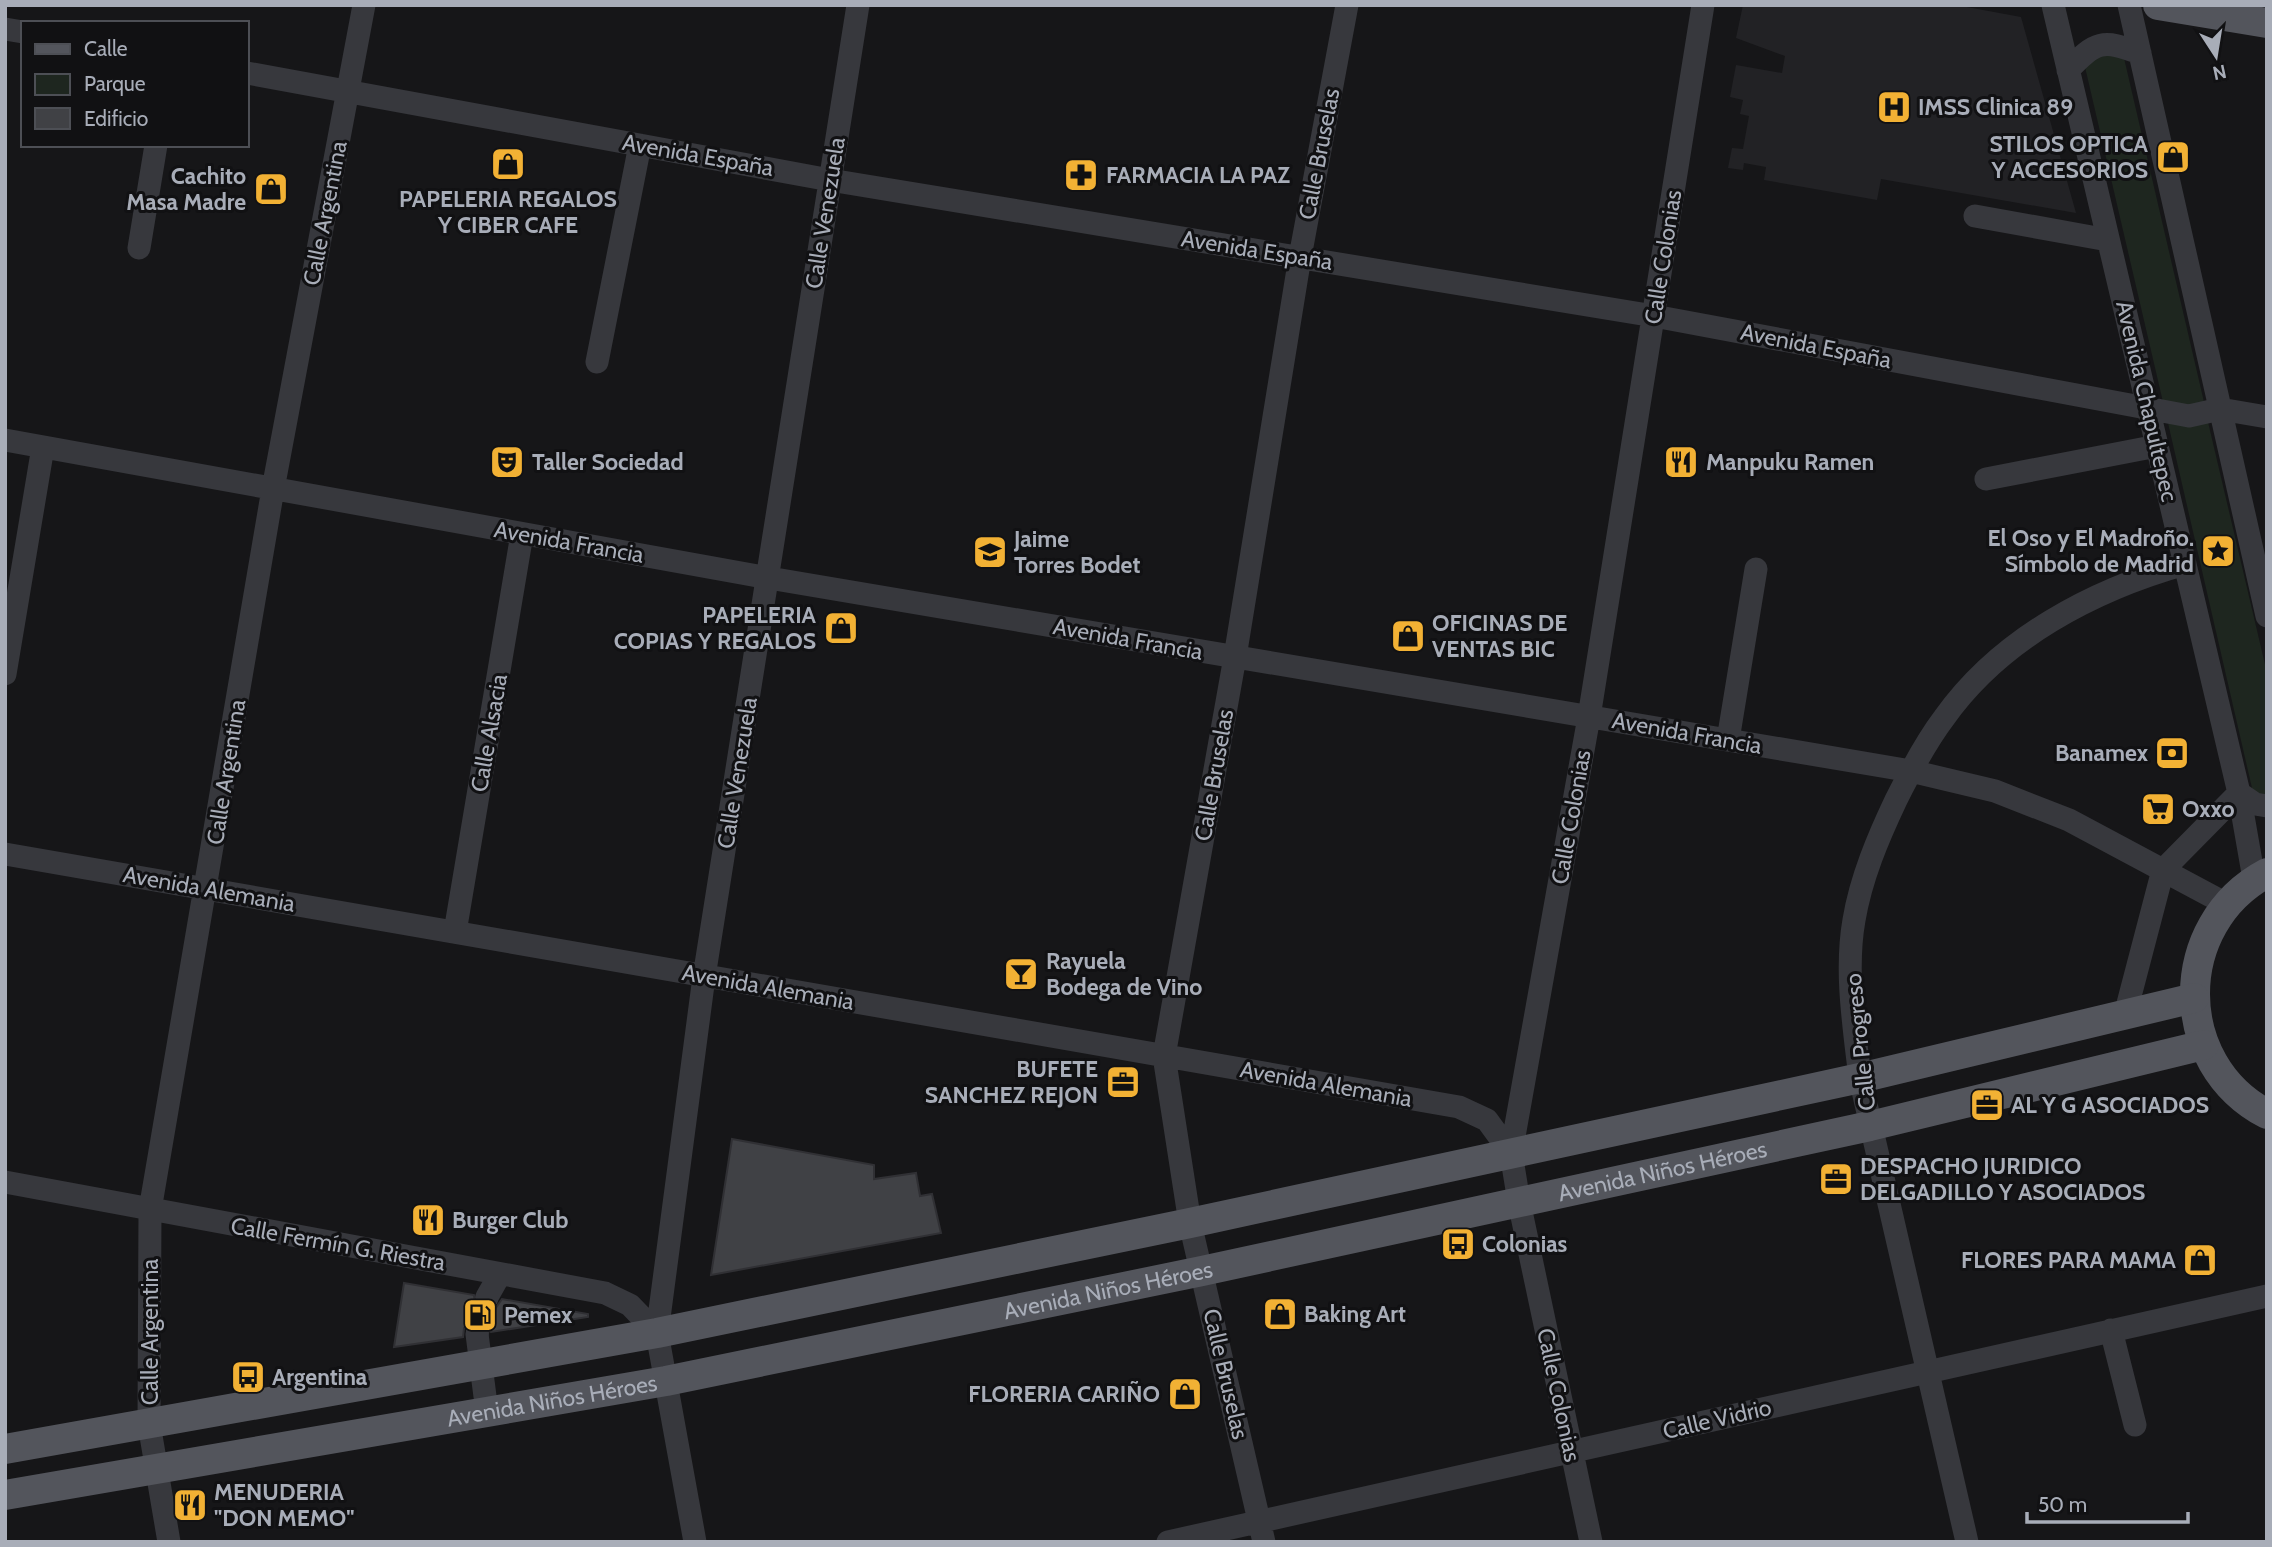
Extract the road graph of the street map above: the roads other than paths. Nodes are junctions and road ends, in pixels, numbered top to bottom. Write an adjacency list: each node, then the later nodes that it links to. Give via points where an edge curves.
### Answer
1 (364, 5): 12 (street, Calle Argentina)
2 (858, 5): 15 (street, Calle Venezuela)
3 (1347, 5): 19 (street, Calle Bruselas)
4 (1703, 5): 20 (street, Calle Colonias)
5 (2053, 5): 10 (street, Avenida Chapultepec)
6 (2129, 5): 9 (street)
7 (2158, 5): 8 (main road)
8 (2267, 23)
9 (2140, 53): 10 (street, via 2102,44 2087,50); 23 (street)
10 (2068, 70): 17 (street, Avenida Chapultepec)
11 (248, 73): 12 (street, Avenida España)
12 (348, 91): 13 (street, Avenida España); 29 (street, Calle Argentina)
13 (640, 145): 15 (street, Avenida España); 21 (street)
14 (156, 147): 18 (street)
15 (830, 180): 19 (street, Avenida España); 33 (street, Calle Venezuela)
16 (1975, 216): 17 (street)
17 (2108, 240): 22 (street, Avenida Chapultepec)
18 (139, 248)
19 (1300, 257): 20 (street, Avenida España); 35 (street, Calle Bruselas)
20 (1654, 316): 22 (street, Avenida España); 37 (street, Calle Colonias)
21 (597, 362)
22 (2148, 408): 23 (street, Avenida España, via 2189,416); 26 (street, Avenida Chapultepec)
23 (2220, 409): 24 (street, Avenida España); 34 (street)
24 (2267, 417)
25 (5, 440): 27 (street, Avenida Francia)
26 (2157, 446): 28 (street); 31 (street, Avenida Chapultepec)
27 (43, 447): 29 (street, Avenida Francia); 36 (street)
28 (1986, 479)
29 (273, 489): 30 (street, Avenida Francia); 45 (street, Calle Argentina)
30 (523, 534): 33 (street, Avenida Francia); 47 (street, Calle Alsacia)
31 (2185, 564): 39 (street, Calle Progreso, via 2143,576 2085,602 2030,634 1980,675 1944,717); 40 (street, Avenida Chapultepec)
32 (1756, 569): 38 (street)
33 (769, 578): 35 (street, Avenida Francia); 48 (street, Calle Venezuela)
34 (2267, 616)
35 (1235, 657): 37 (street, Avenida Francia); 52 (street, Calle Bruselas)
36 (5, 674)
37 (1589, 717): 38 (street, Avenida Francia); 56 (street, Calle Colonias)
38 (1728, 740): 39 (street, Avenida Francia)
39 (1911, 771): 43 (street, Avenida Francia, via 1995,791 2069,820); 53 (street, Calle Progreso, via 1871,857 1854,920 1852,1013)
40 (2239, 793): 41 (street); 43 (street); 44 (street, Avenida Chapultepec)
41 (2267, 806)
42 (5, 854): 45 (street, Avenida Alemania)
43 (2163, 870): 46 (street, Avenida Francia); 50 (street)
44 (2261, 876): 46 (main road)
45 (207, 889): 47 (street, Avenida Alemania); 59 (street, Calle Argentina)
46 (2228, 905): 49 (main road, via 2209,933 2197,965)
47 (455, 932): 48 (street, Avenida Alemania)
48 (704, 977): 52 (street, Avenida Alemania); 66 (street, Calle Venezuela)
49 (2194, 998): 50 (main road); 51 (main road)
50 (2125, 1015): 53 (main road)
51 (2204, 1045): 54 (main road, via 2218,1073 2239,1096); 55 (main road, Avenida Niños Héroes)
52 (1164, 1056): 56 (street, Avenida Alemania, via 1459,1107 1487,1120); 60 (street, Calle Bruselas)
53 (1860, 1078): 55 (street, Calle Progreso); 56 (main road)
54 (2267, 1114)
55 (1870, 1126): 58 (main road, Avenida Niños Héroes); 69 (street, Calle Progreso)
56 (1511, 1153): 58 (street, Calle Colonias); 60 (main road)
57 (5, 1182): 59 (street, Calle Fermín G. Riestra)
58 (1519, 1202): 61 (main road, Avenida Niños Héroes); 75 (street, Calle Colonias)
59 (150, 1210): 62 (street, Calle Fermín G. Riestra); 72 (street, Calle Argentina)
60 (1190, 1223): 61 (street, Calle Bruselas); 66 (main road)
61 (1202, 1272): 70 (main road, Avenida Niños Héroes); 78 (street, Calle Bruselas)
62 (500, 1273): 64 (street); 66 (street, Calle Fermín G. Riestra, via 605,1293 630,1305)
63 (2267, 1296): 65 (street, Calle Vidrio)
64 (487, 1297)
65 (2111, 1330): 69 (street, Calle Vidrio); 73 (street)
66 (657, 1333): 68 (main road); 70 (street, Calle Venezuela)
67 (477, 1334): 68 (street)
68 (481, 1365): 71 (street); 72 (main road)
69 (1927, 1372): 75 (street, Calle Vidrio); 83 (street, Calle Progreso)
70 (666, 1381): 71 (main road, Avenida Niños Héroes); 80 (street, Calle Venezuela)
71 (487, 1412): 76 (main road, Avenida Niños Héroes)
72 (149, 1423): 74 (main road); 76 (street, Calle Argentina)
73 (2135, 1424)
74 (5, 1449)
75 (1571, 1452): 78 (street, Calle Vidrio); 82 (street, Calle Colonias)
76 (157, 1468): 77 (main road, Avenida Niños Héroes); 79 (street, Calle Argentina)
77 (5, 1495)
78 (1262, 1532): 81 (street, Calle Vidrio)
79 (169, 1542)
80 (695, 1542)
81 (1168, 1542)
82 (1591, 1542)
83 (1967, 1542)

